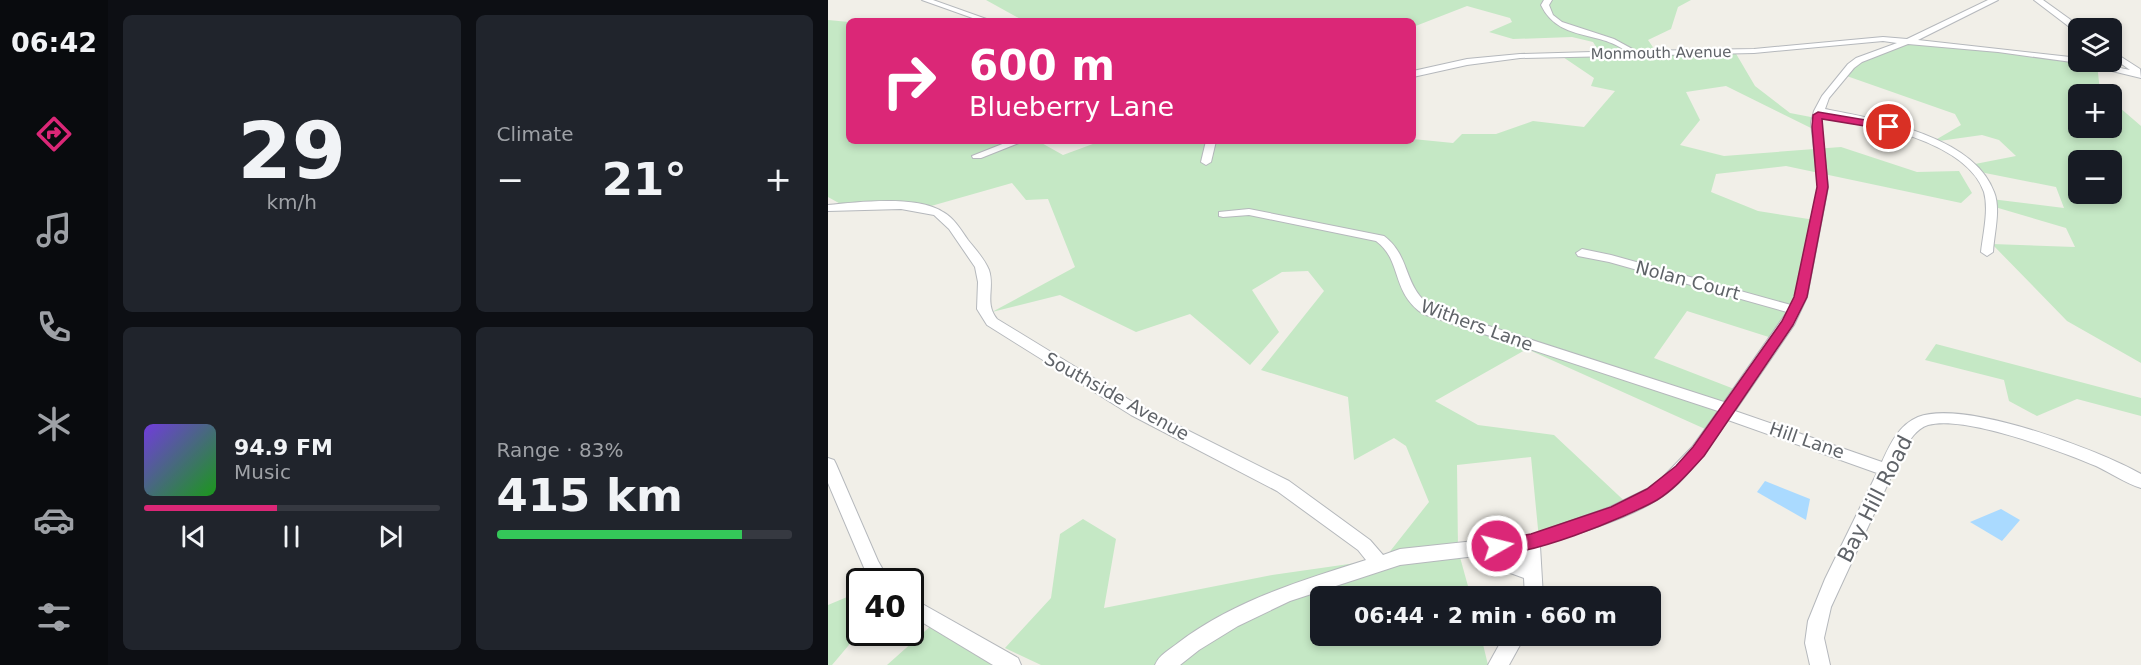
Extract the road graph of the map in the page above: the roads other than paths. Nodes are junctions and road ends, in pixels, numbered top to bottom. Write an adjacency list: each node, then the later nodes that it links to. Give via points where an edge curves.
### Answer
1 (926, 0): 5 (street)
2 (1548, 0): 8 (street, via 1547,12 1556,22 1621,43)
3 (1994, 0): 7 (street)
4 (2038, 0): 6 (street)
5 (979, 18)
6 (2068, 22)
7 (1911, 40): 8 (street, Monmouth Avenue, via 1754,51); 9 (street, Monmouth Avenue); 14 (street, via 1864,57 1851,66)
8 (1634, 53): 12 (street, Monmouth Avenue, via 1511,56)
9 (2068, 60)
10 (2122, 61): 13 (street)
11 (2122, 71): 13 (street, Monmouth Avenue)
12 (1416, 73)
13 (2140, 75)
14 (1818, 113): 21 (street, via 1889,127 1935,143 1976,171 1989,197); 23 (street, via 1823,187 1803,290)
15 (1011, 144): 17 (street)
16 (1210, 144): 18 (street)
17 (977, 156)
18 (1206, 162)
19 (828, 208): 30 (street, Southside Avenue, via 929,210 948,221 982,270 983,310 1000,329 1136,411 1283,486 1356,539)
20 (1224, 214): 24 (street, Withers Lane, via 1249,212 1380,238 1393,248 1413,302 1428,311)
21 (1987, 252)
22 (1582, 253): 23 (street, Nolan Court)
23 (1794, 310): 24 (street)
24 (1727, 411): 26 (street, Hill Lane); 28 (street, via 1687,464 1653,494 1616,512)
25 (828, 464): 31 (street)
26 (1887, 470): 27 (street, Bay Hill Road, via 1908,432 1926,420 1943,416 1986,424 2076,452 2119,468); 39 (street, Bay Hill Road, via 1816,622 1814,639)
27 (2141, 482)
28 (1531, 542): 29 (street); 32 (street)
29 (1480, 549): 30 (street); 32 (street, via 1500,562)
30 (1378, 563): 37 (street, via 1253,608 1191,644)
31 (873, 568)
32 (1531, 573): 33 (street)
33 (1533, 586)
34 (924, 613): 36 (street)
35 (1509, 646): 38 (street)
36 (1011, 665)
37 (1165, 665)
38 (1498, 665)
39 (1820, 665)

